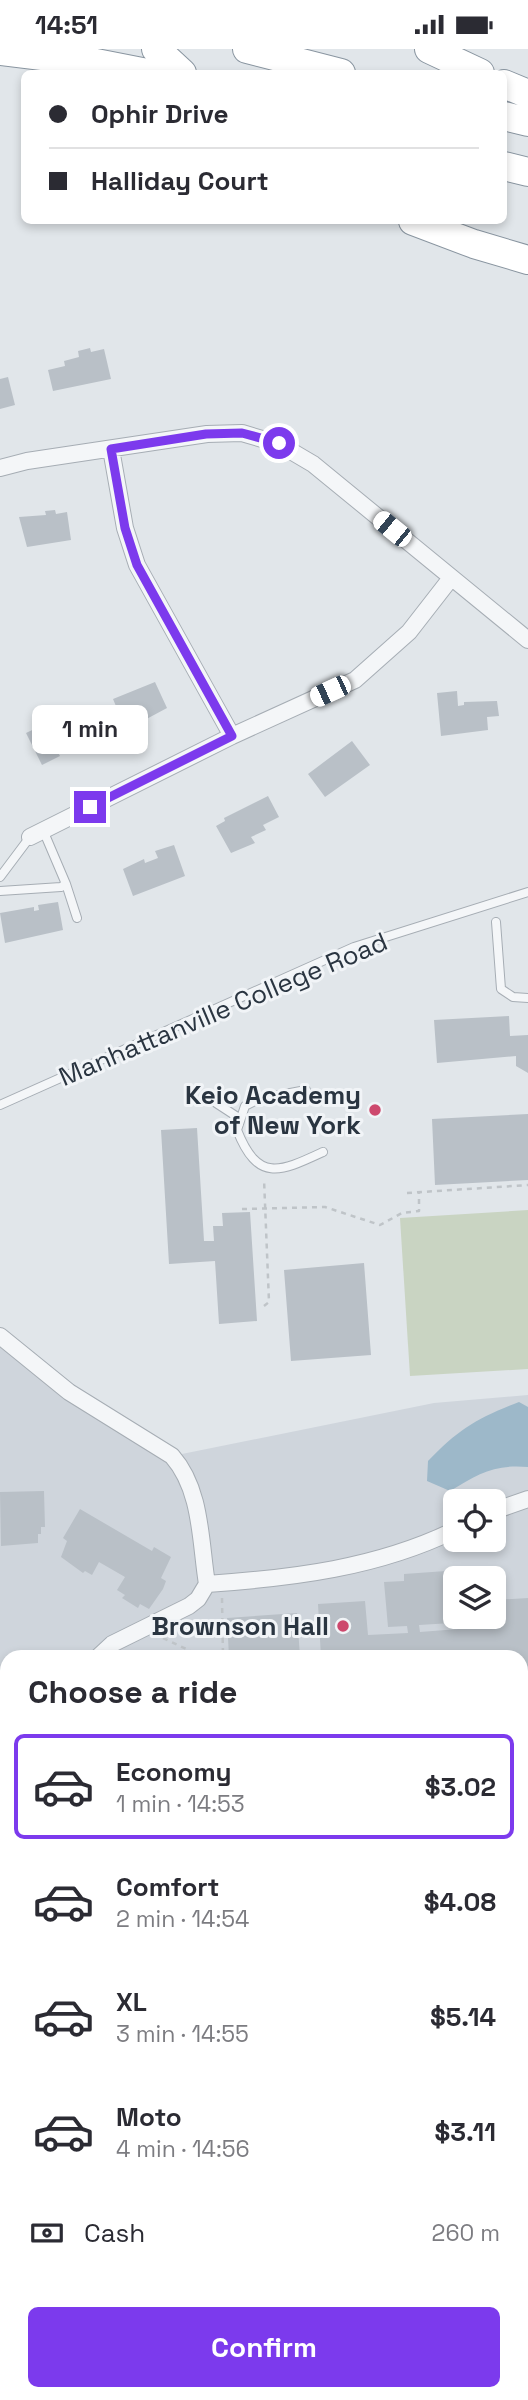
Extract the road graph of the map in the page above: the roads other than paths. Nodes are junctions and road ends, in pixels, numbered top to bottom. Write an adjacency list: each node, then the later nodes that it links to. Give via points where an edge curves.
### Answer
1 (156, 49): 6 (highway)
2 (247, 49): 7 (highway)
3 (429, 49): 8 (highway)
4 (0, 51): 5 (highway)
5 (130, 70)
6 (179, 70)
7 (329, 70)
8 (474, 70)
9 (507, 85): 10 (highway)
10 (528, 94)
11 (507, 117): 12 (highway)
12 (528, 122)
13 (507, 167): 14 (highway)
14 (528, 172)
15 (420, 224): 16 (highway)
16 (528, 260)
17 (111, 449): 18 (street); 19 (street, via 206,434 242,433 279,443 313,464); 21 (street, via 125,528 137,565)
18 (0, 468)
19 (452, 578): 20 (street); 21 (street, via 409,632 355,680)
20 (528, 640)
21 (232, 736): 22 (street)
22 (36, 833): 23 (lane); 24 (lane)
23 (0, 877)
24 (66, 884): 25 (lane); 27 (lane)
25 (0, 891)
26 (528, 893): 32 (lane, Manhattanville College Road, via 354,947)
27 (77, 918)
28 (496, 922): 29 (lane, via 501,989 513,997)
29 (528, 998)
30 (306, 1090): 33 (lane, via 259,1099 245,1106)
31 (216, 1103): 33 (lane)
32 (0, 1105)
33 (239, 1118): 34 (lane, via 237,1130 248,1155 264,1167 282,1170)
34 (323, 1152)
35 (0, 1336): 39 (street, via 69,1392 172,1456 185,1471)
36 (528, 1499): 37 (street)
37 (506, 1507)
38 (443, 1536): 39 (street, via 364,1564)
39 (214, 1584): 40 (street, via 189,1606)
40 (106, 1650)

